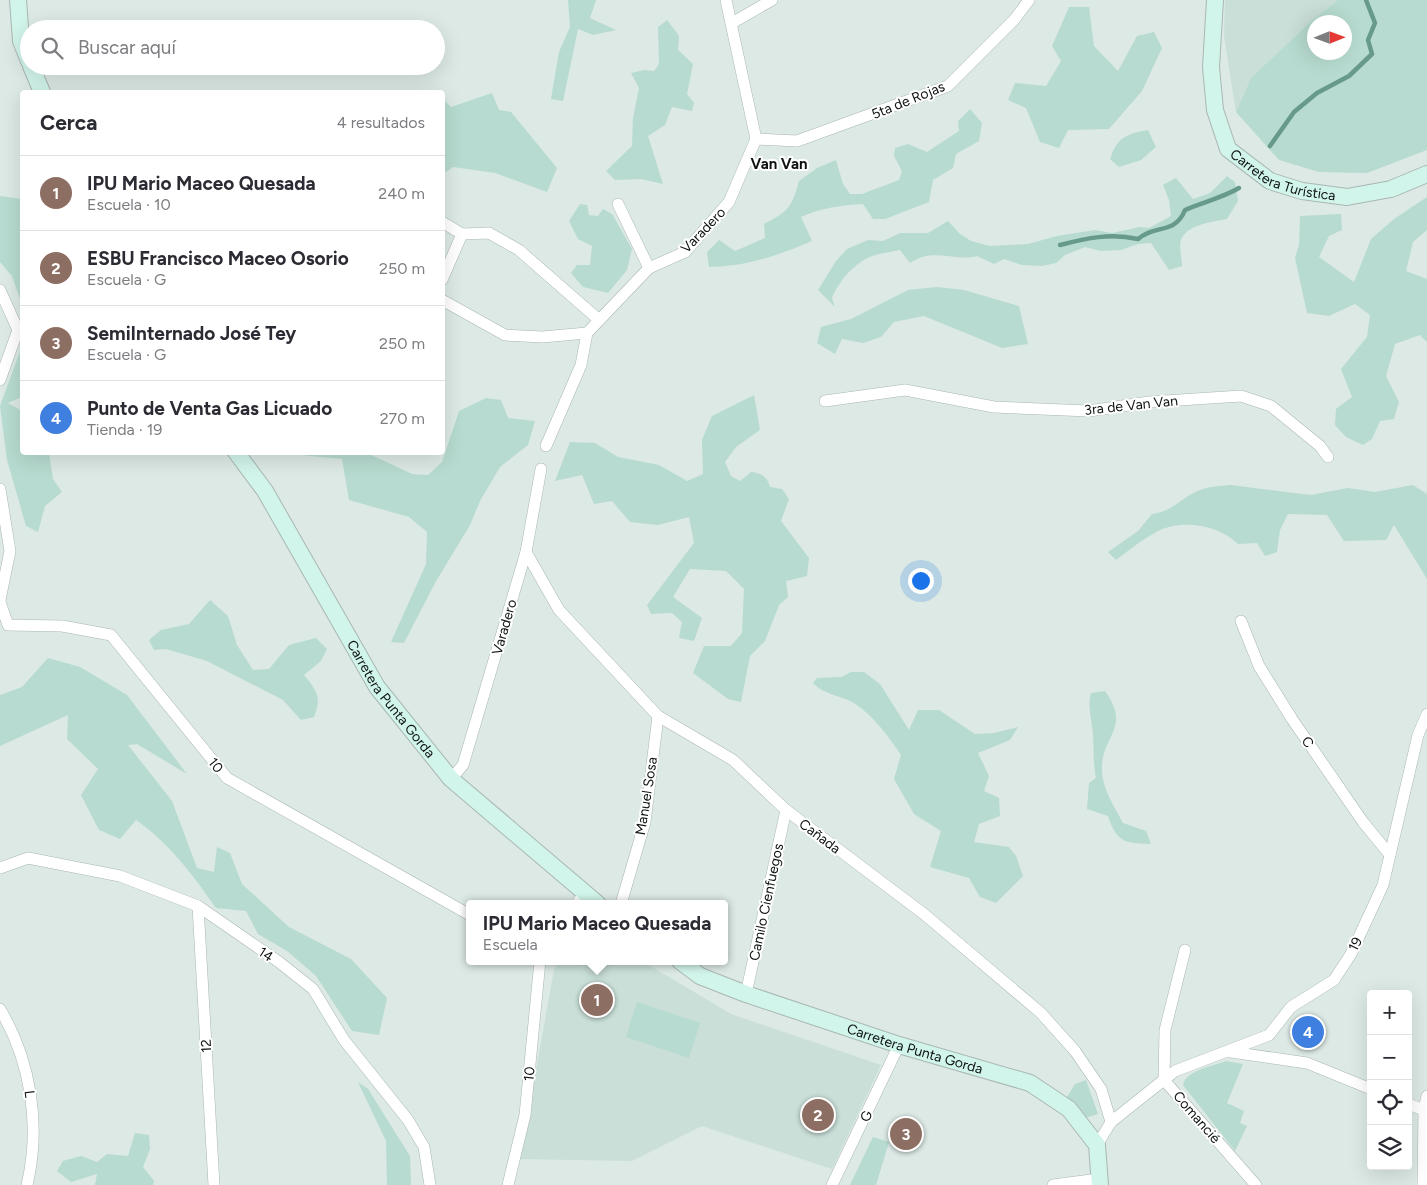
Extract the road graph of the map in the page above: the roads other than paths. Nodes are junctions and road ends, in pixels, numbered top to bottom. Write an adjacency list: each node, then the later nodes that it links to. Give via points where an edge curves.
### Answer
1 (18, 0): 7 (main road)
2 (726, 0): 6 (street)
3 (772, 0): 6 (street)
4 (1029, 0): 10 (street, 5ta de Rojas, via 1014,20 948,86 797,141)
5 (1215, 0): 11 (main road, Carretera Turística, via 1211,67 1215,110 1228,149 1270,181 1302,191 1338,196 1391,189)
6 (732, 23): 10 (street)
7 (20, 27)
8 (35, 75): 9 (main road)
9 (41, 90)
10 (756, 139): 15 (street, Varadero, via 730,202 685,252)
11 (1427, 174)
12 (618, 204): 15 (street)
13 (445, 224): 14 (street)
14 (462, 234): 16 (street); 19 (street, via 489,234 519,250)
15 (649, 268): 19 (street, Varadero)
16 (445, 273)
17 (0, 290): 21 (street, via 18,330)
18 (445, 302): 20 (street, via 505,335 542,337)
19 (598, 319): 20 (street, Varadero)
20 (587, 333): 23 (street, Varadero, via 581,365)
21 (0, 380)
22 (825, 401): 25 (street, 3ra de Van Van, via 905,390 994,407 1089,411 1149,402 1241,396 1271,406 1320,446)
23 (546, 446)
24 (238, 455): 33 (main road, Carretera Punta Gorda, via 265,491 376,687)
25 (1328, 457)
26 (541, 469): 28 (street, Varadero)
27 (0, 489): 29 (street, 10, via 10,551)
28 (526, 552): 32 (street, Cañada, via 558,610); 33 (street, Varadero, via 464,765)
29 (0, 601): 40 (street, 10, via 8,625 62,626 111,635 227,778)
30 (1241, 621): 35 (street, C, via 1260,666 1292,719 1363,822)
31 (1427, 714): 35 (street, 19, via 1418,736)
32 (658, 716): 34 (street, Cañada, via 733,760); 38 (street, Manuel Sosa, via 645,822)
33 (451, 779): 37 (main road, Carretera Punta Gorda)
34 (786, 810): 44 (street, Camilo Cienfuegos); 53 (street, Cañada, via 924,914 1041,1013 1075,1051 1101,1089)
35 (1390, 855): 47 (street, 19, via 1383,885 1351,954 1334,980 1292,1007 1269,1035)
36 (0, 868): 39 (street, 14, via 28,858 120,876)
37 (581, 898)
38 (623, 900)
39 (198, 906): 57 (street, 12); 58 (street, 14, via 313,989 344,1040 408,1120 424,1147)
40 (466, 913)
41 (1185, 950): 48 (street, Comancié, via 1165,1030)
42 (540, 965): 59 (street, 10, via 525,1115)
43 (685, 965): 44 (main road, Carretera Punta Gorda, via 700,976)
44 (746, 994): 46 (main road, Carretera Punta Gorda)
45 (0, 1009): 56 (street, L, via 27,1068 33,1138)
46 (899, 1045): 54 (main road, Carretera Punta Gorda, via 1030,1083 1069,1109); 60 (street, G)
47 (1229, 1052): 48 (street, 19, via 1175,1071); 49 (street, via 1307,1063)
48 (1164, 1080): 53 (street, 19); 62 (street, Comancié)
49 (1367, 1087)
50 (1427, 1096): 52 (street)
51 (1412, 1106): 52 (street)
52 (1424, 1110): 63 (street)
53 (1111, 1122): 54 (street)
54 (1097, 1145): 55 (main road)
55 (1100, 1182): 61 (street)
56 (27, 1185)
57 (214, 1185)
58 (430, 1185)
59 (508, 1185)
60 (832, 1185)
61 (1053, 1185)
62 (1256, 1185)
63 (1423, 1185)

